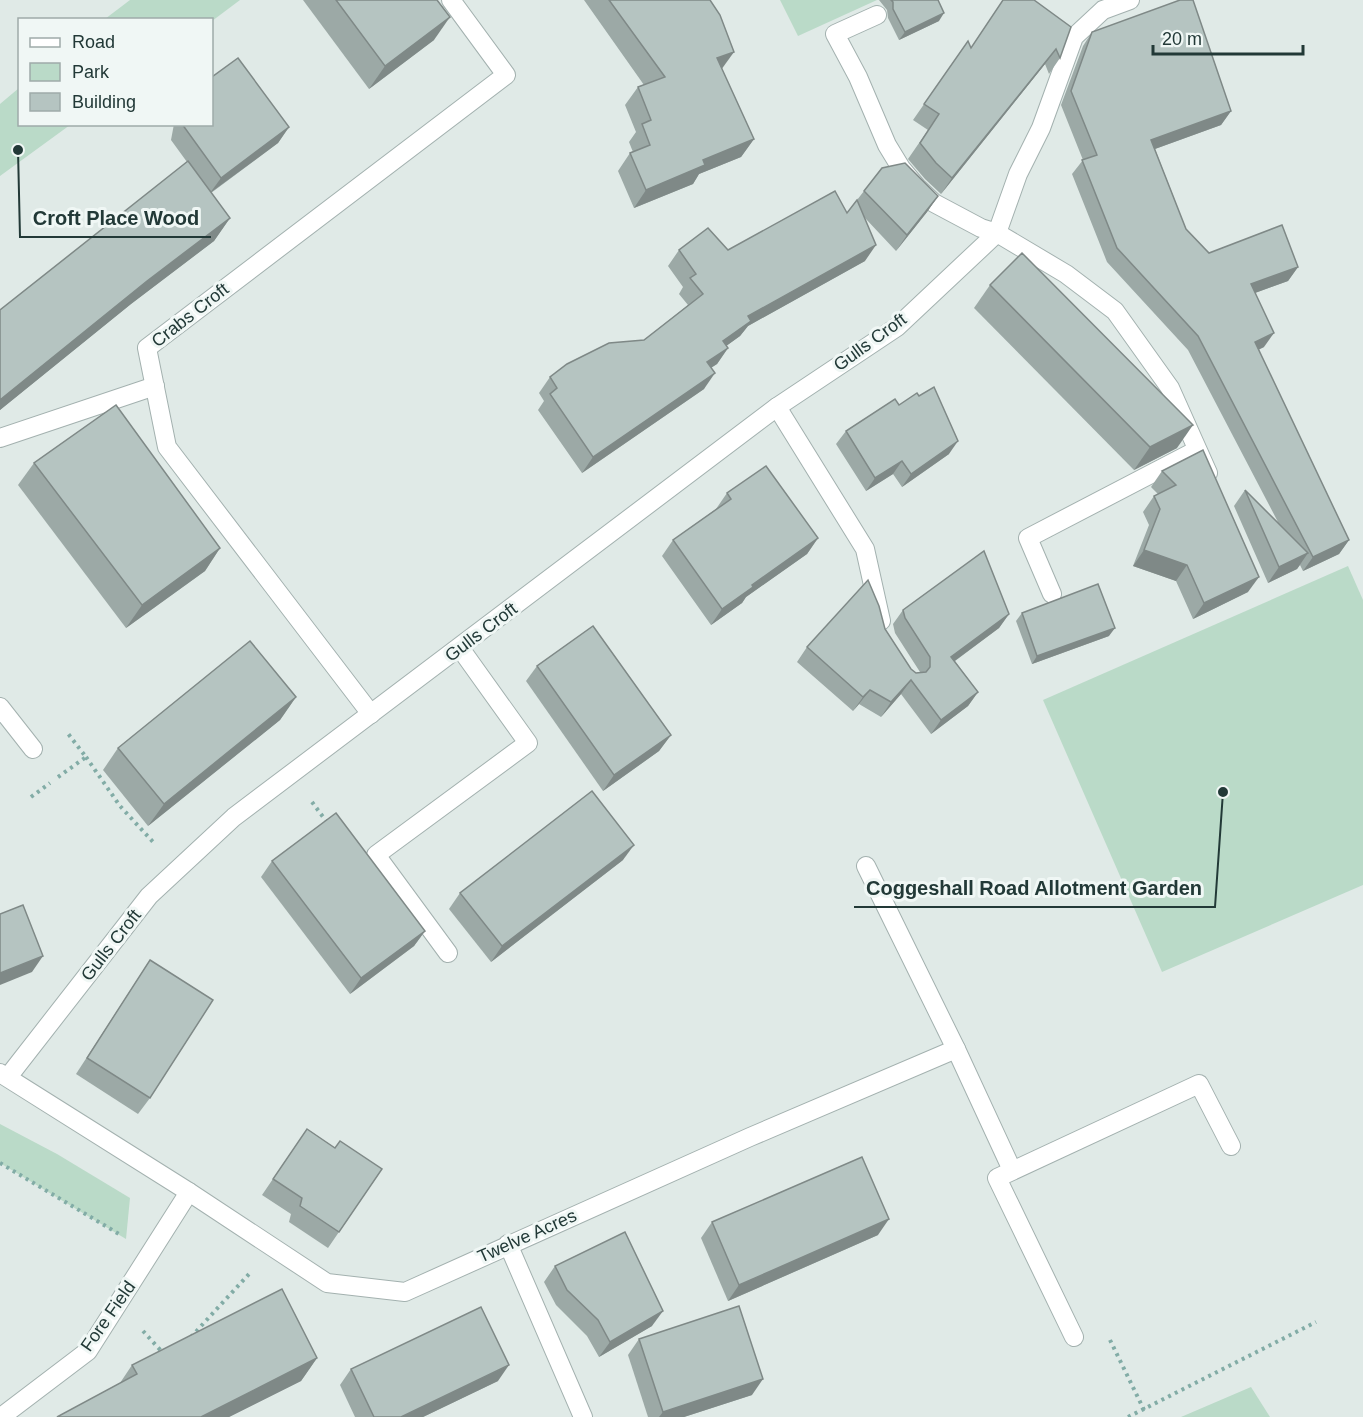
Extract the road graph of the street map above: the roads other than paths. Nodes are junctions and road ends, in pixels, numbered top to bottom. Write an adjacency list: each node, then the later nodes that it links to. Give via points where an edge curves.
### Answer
1 (451, 0): 5 (street, Crabs Croft, via 506,75 147,348)
2 (1130, 0): 4 (street, Gulls Croft, via 1103,10 1074,38)
3 (877, 15): 4 (street, via 834,34 858,77 887,145 916,187 934,203)
4 (996, 233): 6 (street, Gulls Croft, via 897,327); 8 (street, via 1066,274 1116,311 1170,388)
5 (155, 386): 7 (street); 14 (street, Crabs Croft, via 167,447)
6 (777, 407): 11 (street, via 865,549); 12 (street, Gulls Croft)
7 (0, 438)
8 (1197, 450): 9 (street); 10 (street, via 1028,538)
9 (1216, 492)
10 (1052, 594)
11 (884, 637)
12 (460, 648): 14 (street, Gulls Croft); 17 (street, via 528,743 376,855)
13 (0, 707): 15 (street)
14 (371, 714): 19 (street, Gulls Croft, via 234,817 150,896)
15 (33, 749)
16 (866, 866): 18 (street)
17 (448, 952)
18 (956, 1049): 21 (street); 23 (street, Twelve Acres)
19 (4, 1075): 22 (street, Twelve Acres)
20 (1231, 1146): 21 (street, via 1200,1084)
21 (1012, 1170): 24 (street, via 997,1178)
22 (189, 1192): 23 (street, Twelve Acres, via 327,1283 405,1292); 25 (street, Fore Field, via 88,1351)
23 (508, 1244): 26 (street)
24 (1074, 1337)
25 (1, 1417)
26 (583, 1417)

